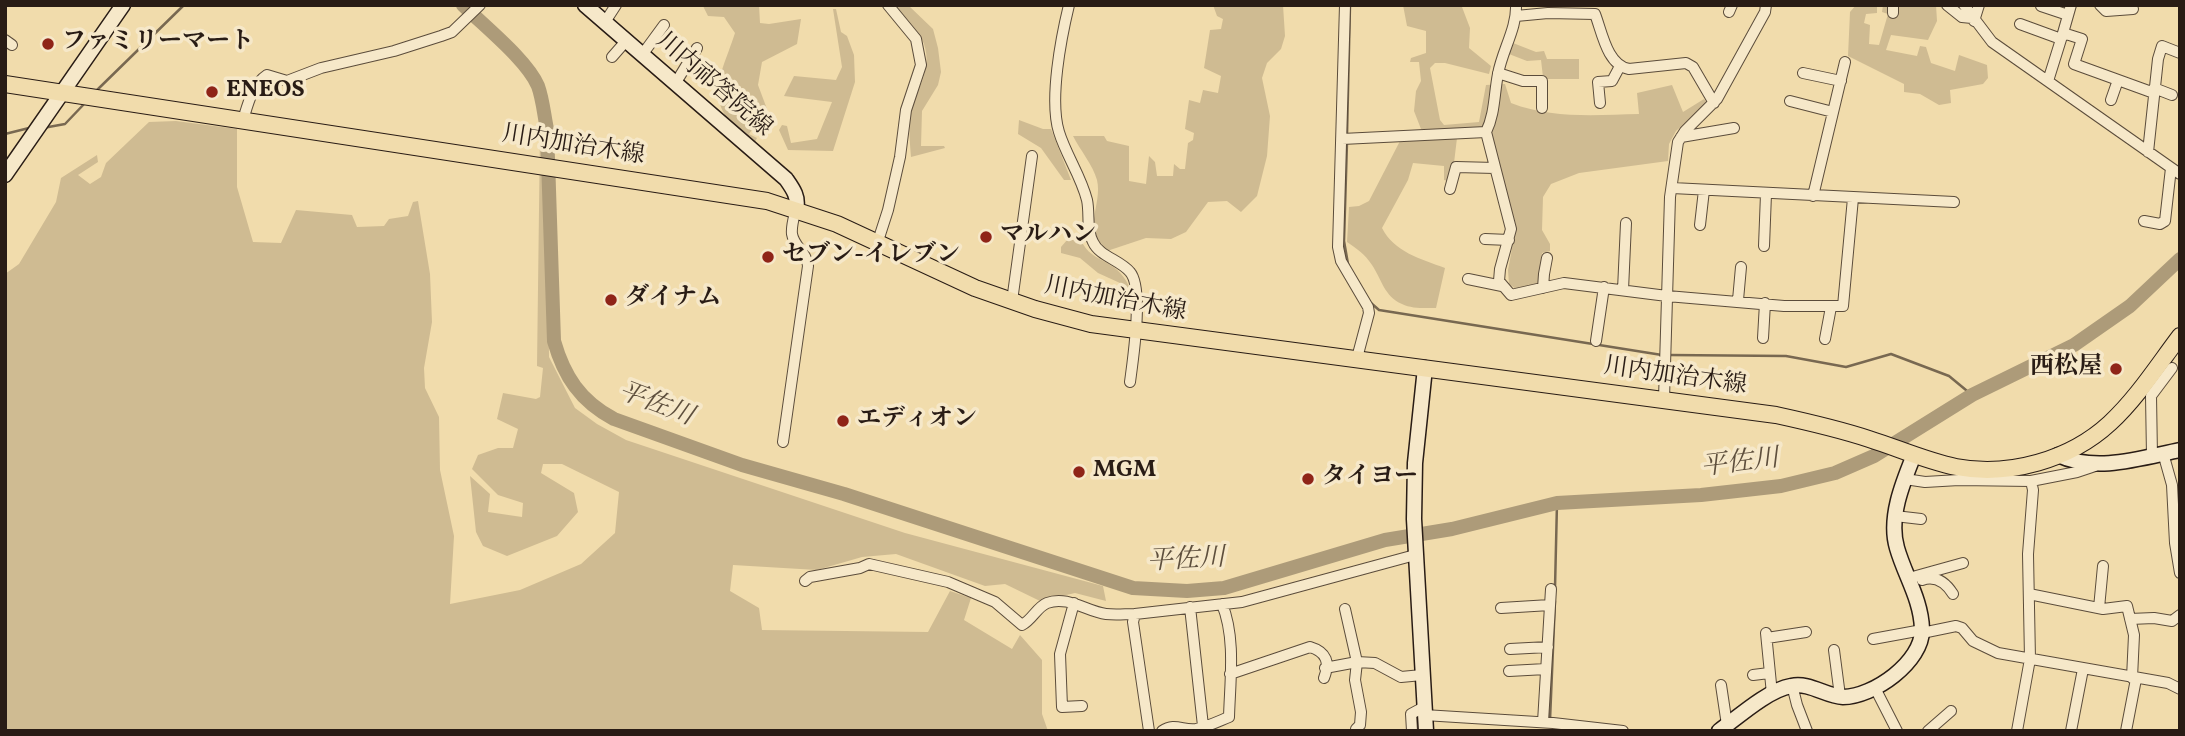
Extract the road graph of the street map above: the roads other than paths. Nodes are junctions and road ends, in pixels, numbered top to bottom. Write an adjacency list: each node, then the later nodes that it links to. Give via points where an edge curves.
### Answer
1 (123, 5): 38 (street)
2 (585, 5): 19 (street, 川内祁答院線)
3 (616, 5): 19 (street)
4 (888, 5): 69 (street, via 916,39 921,72 908,102 900,157)
5 (1069, 5): 83 (street, via 1055,114 1087,201 1094,246 1132,273)
6 (1345, 5): 50 (street)
7 (1766, 5): 43 (street)
8 (1947, 5): 18 (street)
9 (1964, 5): 18 (street)
10 (1979, 5): 18 (street)
11 (2100, 5): 15 (street, via 2106,11)
12 (480, 6): 46 (street, via 452,32 394,51 321,68 287,82 267,75 250,97)
13 (2041, 6): 16 (street)
14 (1594, 9): 17 (street); 29 (street, via 1610,55)
15 (2133, 9)
16 (2070, 10): 22 (street)
17 (1516, 11): 31 (street)
18 (1973, 19): 34 (street, via 1992,41)
19 (605, 22): 23 (street, 川内祁答院線)
20 (2020, 24): 22 (street)
21 (664, 25): 26 (street)
22 (2062, 36): 32 (street, via 2082,39 2074,64); 34 (street)
23 (626, 41): 26 (street, 川内祁答院線); 27 (street)
24 (697, 48): 35 (street)
25 (2180, 53): 37 (street, via 2162,46)
26 (642, 54): 35 (street, 川内祁答院線)
27 (612, 57)
28 (1845, 62): 33 (street)
29 (1620, 66): 42 (street, via 1612,81 1598,82); 43 (street, via 1686,63)
30 (1803, 72): 33 (street)
31 (1498, 73): 44 (street, via 1542,81); 48 (street)
32 (2118, 80): 37 (street); 40 (street)
33 (1841, 81): 45 (street)
34 (2048, 81): 51 (street)
35 (675, 83): 63 (street, 川内祁答院線, via 786,179)
36 (5, 84): 38 (main road, 川内加治木線)
37 (2154, 90): 39 (street); 51 (street)
38 (63, 92): 46 (main road, 川内加治木線); 55 (street)
39 (2172, 95)
40 (2111, 100)
41 (1790, 101): 45 (street)
42 (1600, 103)
43 (1714, 103): 49 (street)
44 (1542, 108)
45 (1833, 112): 60 (street)
46 (243, 120): 63 (main road, 川内加治木線, via 726,193)
47 (1734, 128): 49 (street)
48 (1486, 132): 50 (street); 53 (street)
49 (1681, 137): 57 (street)
50 (1345, 139): 88 (street, via 1338,247 1369,313)
51 (2148, 152): 54 (street)
52 (1032, 156): 80 (street)
53 (1495, 168): 56 (street, via 1456,167); 68 (street, via 1511,229)
54 (2176, 171): 64 (street, via 2165,221)
55 (5, 175)
56 (1450, 188)
57 (1672, 188): 58 (street); 78 (street)
58 (1704, 190): 59 (street); 66 (street)
59 (1766, 194): 60 (street); 70 (street)
60 (1813, 196): 61 (street)
61 (1853, 198): 62 (street); 82 (street, via 1843,306)
62 (1954, 202)
63 (796, 209): 69 (main road, 川内加治木線); 94 (street, via 791,231 808,266)
64 (2144, 221)
65 (1626, 223): 77 (street)
66 (1700, 225)
67 (1485, 239): 68 (street)
68 (1509, 240): 74 (street, via 1500,269)
69 (878, 241): 80 (main road, 川内加治木線)
70 (1764, 246)
71 (1547, 258): 76 (street)
72 (1741, 267): 79 (street)
73 (1468, 279): 74 (street)
74 (1502, 286): 76 (street, via 1511,295)
75 (1604, 287): 76 (street, via 1564,283); 77 (street); 87 (street)
76 (1543, 288)
77 (1623, 290): 78 (street)
78 (1667, 296): 79 (street); 92 (street)
79 (1738, 300): 81 (street)
80 (1012, 301): 83 (main road, 川内加治木線)
81 (1765, 303): 82 (street); 85 (street)
82 (1831, 307): 86 (street)
83 (1136, 332): 88 (main road, 川内加治木線); 91 (street)
84 (2180, 335): 93 (main road, 川内加治木線, via 2133,398)
85 (1763, 338)
86 (1825, 339)
87 (1596, 341)
88 (1357, 358): 89 (main road, 川内加治木線)
89 (1425, 368): 92 (main road, 川内加治木線); 104 (street, via 1415,463)
90 (2172, 368): 98 (street, via 2151,396)
91 (1130, 382)
92 (1664, 399): 96 (main road, 川内加治木線, via 1776,415)
93 (2098, 433): 97 (main road, 川内加治木線); 99 (street, via 2086,452)
94 (783, 442)
95 (2180, 450): 98 (street)
96 (1911, 454): 97 (main road, 川内加治木線, via 1954,467 1997,470); 100 (street)
97 (2059, 455): 99 (street, via 2070,461)
98 (2158, 455): 99 (street); 107 (street, via 2172,485)
99 (2100, 464): 101 (street)
100 (1905, 479): 101 (street); 102 (street)
101 (2031, 481): 112 (street)
102 (1895, 516): 103 (street); 109 (street, via 1896,547)
103 (1921, 519)
104 (1415, 553): 114 (street); 138 (street)
105 (1963, 563): 109 (street)
106 (2103, 566): 118 (street)
107 (2180, 573)
108 (805, 581): 113 (street, via 869,564 926,575 995,602 1022,625 1043,604)
109 (1910, 581): 111 (street, via 1935,578); 125 (street)
110 (1551, 589): 115 (street)
111 (1953, 594)
112 (2029, 594): 118 (street); 131 (street)
113 (1073, 603): 120 (street, via 1104,614); 147 (street, via 1060,653 1062,707)
114 (1222, 604): 116 (street); 137 (street)
115 (1550, 605): 117 (street); 128 (street)
116 (1190, 607): 120 (street); 151 (street)
117 (1501, 608)
118 (2099, 608): 122 (street, via 2127,606)
119 (1345, 609): 132 (street)
120 (1135, 614): 154 (street)
121 (2180, 615): 122 (street, via 2172,621)
122 (2130, 620): 140 (street)
123 (1956, 626): 125 (street); 127 (street); 131 (street, via 1998,653)
124 (1806, 632): 136 (street, via 1766,636)
125 (1922, 632): 126 (street); 143 (street, via 1904,666)
126 (1873, 639)
127 (1965, 644)
128 (1548, 647): 129 (street); 134 (street)
129 (1510, 649)
130 (1834, 650): 146 (street)
131 (2030, 659): 133 (street); 162 (street)
132 (1357, 662): 137 (street, via 1325,671 1325,656 1310,647); 138 (street, via 1375,663 1401,677); 153 (street, via 1361,712)
133 (2083, 668): 140 (street); 163 (street)
134 (1546, 669): 135 (street); 150 (street)
135 (1509, 671)
136 (1769, 673): 139 (street); 145 (street)
137 (1230, 674): 151 (street, via 1229,717)
138 (1422, 675): 148 (street)
139 (1753, 675)
140 (2134, 679): 144 (street); 164 (street)
141 (1721, 685): 152 (street)
142 (1793, 685): 145 (street); 146 (street); 159 (street)
143 (1875, 688): 146 (street); 160 (street)
144 (2180, 689)
145 (1772, 694): 152 (street)
146 (1840, 696)
147 (1082, 706)
148 (1424, 711): 150 (street); 156 (street, via 1411,714); 157 (street)
149 (1951, 711): 161 (street)
150 (1548, 723): 158 (street)
151 (1203, 726): 155 (street)
152 (1723, 728)
153 (1356, 729)
154 (1149, 731)
155 (1162, 731)
156 (1412, 731)
157 (1426, 731)
158 (1623, 731)
159 (1807, 731)
160 (1897, 731)
161 (1928, 731)
162 (2017, 731)
163 (2071, 731)
164 (2126, 731)

